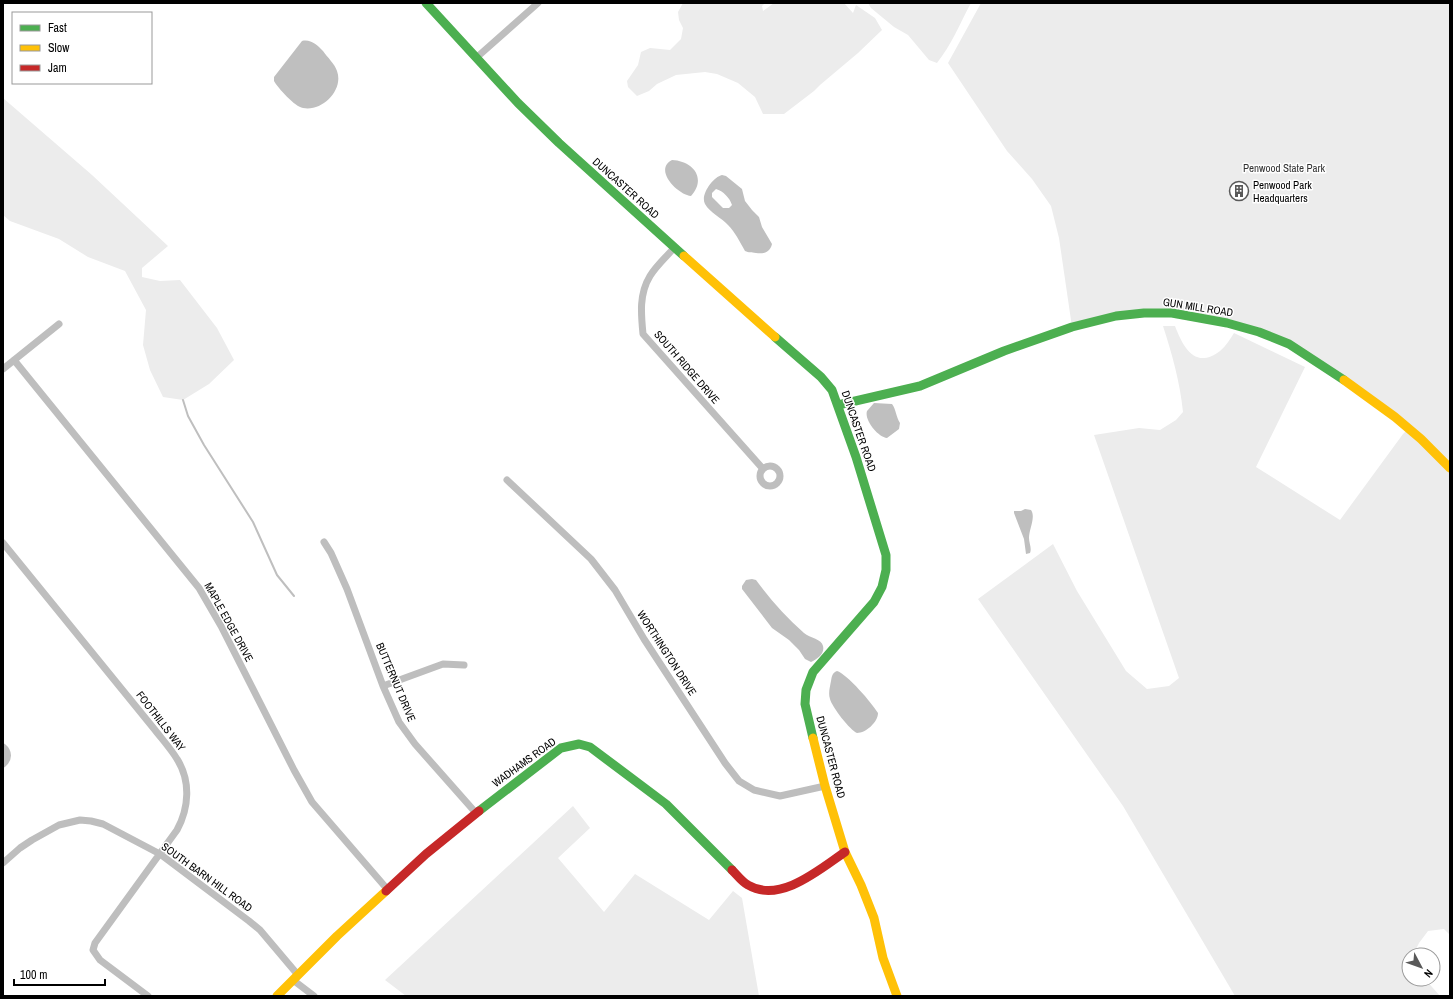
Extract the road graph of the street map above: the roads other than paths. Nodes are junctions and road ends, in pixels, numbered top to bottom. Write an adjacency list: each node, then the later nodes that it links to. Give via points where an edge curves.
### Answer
1 (426, 3): 3 (street, DUNCASTER ROAD)
2 (538, 3): 3 (street)
3 (476, 58): 4 (street, DUNCASTER ROAD, via 559,143)
4 (674, 248): 8 (street, DUNCASTER ROAD, via 821,377 832,390); 10 (street, SOUTH RIDGE DRIVE, via 650,276 642,296 643,334)
5 (59, 324): 6 (street)
6 (14, 360): 7 (street); 23 (street, MAPLE EDGE DRIVE, via 199,588 309,797)
7 (3, 369)
8 (838, 405): 9 (street, GUN MILL ROAD, via 920,386 1072,327 1116,316 1172,313 1227,323 1259,332 1292,346 1394,417); 18 (street, DUNCASTER ROAD, via 886,554 886,570 882,587 874,602 813,672 806,690 805,704)
9 (1450, 468)
10 (763, 469)
11 (507, 480): 18 (street, WORTHINGTON DRIVE, via 591,560 615,590 648,645 739,781 754,790 780,796)
12 (324, 542): 15 (street, BUTTERNUT DRIVE, via 347,589)
13 (3, 543): 21 (street, FOOTHILLS WAY, via 178,760 186,782 185,811 177,830)
14 (464, 665): 15 (street, via 443,664)
15 (383, 686): 19 (street, BUTTERNUT DRIVE, via 404,731)
16 (3, 747): 17 (street, via 8,756)
17 (3, 764)
18 (825, 786): 20 (street, DUNCASTER ROAD)
19 (476, 813): 20 (street, WADHAMS ROAD, via 561,748 579,744 590,747 666,804 751,887 770,891 780,890); 23 (street, WADHAMS ROAD, via 426,854)
20 (845, 852): 28 (street, DUNCASTER ROAD, via 874,918 883,958)
21 (160, 854): 22 (street, SOUTH BARN HILL ROAD, via 103,824 80,820 59,825 46,832 20,848); 24 (street, SOUTH BARN HILL ROAD, via 260,930); 25 (street, FOOTHILLS WAY, via 94,943 93,950 100,960)
22 (3, 863)
23 (388, 890): 24 (street, WADHAMS ROAD)
24 (295, 977): 26 (street, WADHAMS ROAD); 27 (street, SOUTH BARN HILL ROAD)
25 (148, 996)
26 (277, 996)
27 (314, 996)
28 (897, 996)

